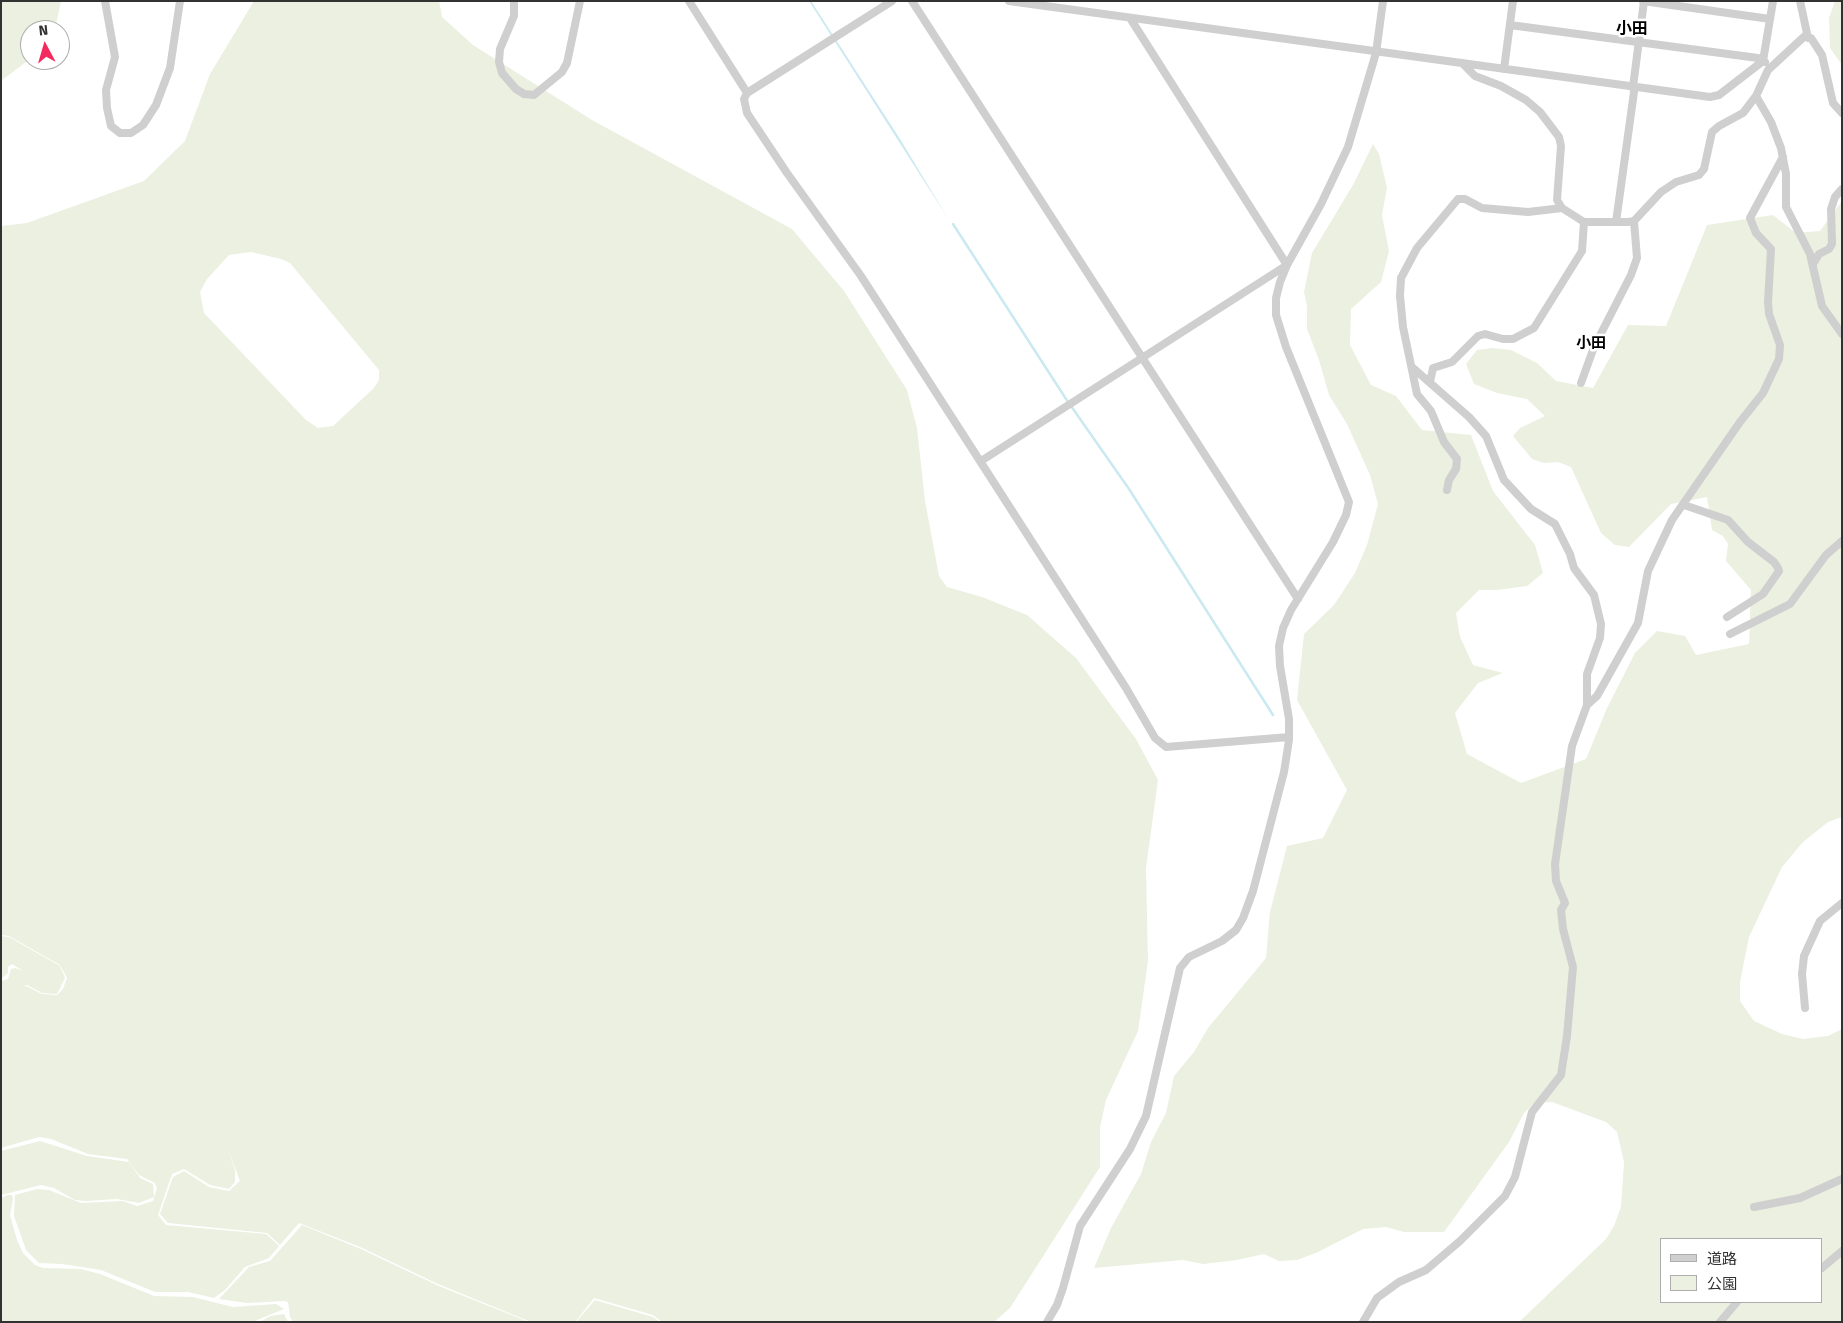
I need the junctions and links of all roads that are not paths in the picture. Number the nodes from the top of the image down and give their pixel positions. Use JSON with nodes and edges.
{"nodes":[{"id":1,"x":105,"y":1,"type":"edge"},
{"id":2,"x":180,"y":1,"type":"edge"},
{"id":3,"x":514,"y":1,"type":"edge"},
{"id":4,"x":580,"y":1,"type":"edge"},
{"id":5,"x":689,"y":1,"type":"edge"},
{"id":6,"x":892,"y":1,"type":"edge"},
{"id":7,"x":912,"y":1,"type":"edge"},
{"id":8,"x":1009,"y":1,"type":"edge"},
{"id":9,"x":1383,"y":1,"type":"edge"},
{"id":10,"x":1514,"y":1,"type":"edge"},
{"id":11,"x":1644,"y":1,"type":"edge"},
{"id":12,"x":1773,"y":1,"type":"edge"},
{"id":13,"x":1800,"y":1,"type":"edge"},
{"id":14,"x":1061,"y":5,"type":"edge"},
{"id":15,"x":1130,"y":18,"type":"junction"},
{"id":16,"x":1770,"y":19,"type":"junction"},
{"id":17,"x":1510,"y":25,"type":"junction"},
{"id":18,"x":1807,"y":34,"type":"junction"},
{"id":19,"x":1638,"y":42,"type":"junction"},
{"id":20,"x":1376,"y":53,"type":"junction"},
{"id":21,"x":1763,"y":61,"type":"junction"},
{"id":22,"x":1462,"y":63,"type":"junction"},
{"id":23,"x":1771,"y":68,"type":"junction"},
{"id":24,"x":1504,"y":69,"type":"junction"},
{"id":25,"x":1632,"y":87,"type":"junction"},
{"id":26,"x":746,"y":93,"type":"junction"},
{"id":27,"x":1756,"y":96,"type":"junction"},
{"id":28,"x":1842,"y":112,"type":"edge"},
{"id":29,"x":1783,"y":157,"type":"junction"},
{"id":30,"x":1842,"y":189,"type":"edge"},
{"id":31,"x":1562,"y":208,"type":"junction"},
{"id":32,"x":1634,"y":221,"type":"junction"},
{"id":33,"x":1584,"y":222,"type":"junction"},
{"id":34,"x":1616,"y":222,"type":"junction"},
{"id":35,"x":1813,"y":264,"type":"junction"},
{"id":36,"x":1287,"y":265,"type":"junction"},
{"id":37,"x":1842,"y":334,"type":"edge"},
{"id":38,"x":1143,"y":356,"type":"junction"},
{"id":39,"x":1413,"y":368,"type":"junction"},
{"id":40,"x":1430,"y":382,"type":"junction"},
{"id":41,"x":1581,"y":383,"type":"dead end"},
{"id":42,"x":981,"y":461,"type":"junction"},
{"id":43,"x":1447,"y":490,"type":"dead end"},
{"id":44,"x":1684,"y":504,"type":"junction"},
{"id":45,"x":1842,"y":541,"type":"edge"},
{"id":46,"x":1298,"y":599,"type":"junction"},
{"id":47,"x":1727,"y":617,"type":"dead end"},
{"id":48,"x":1730,"y":634,"type":"dead end"},
{"id":49,"x":1587,"y":705,"type":"junction"},
{"id":50,"x":1289,"y":737,"type":"junction"},
{"id":51,"x":1842,"y":903,"type":"edge"},
{"id":52,"x":1805,"y":1008,"type":"dead end"},
{"id":53,"x":1842,"y":1179,"type":"edge"},
{"id":54,"x":1754,"y":1207,"type":"dead end"},
{"id":55,"x":1842,"y":1251,"type":"edge"},
{"id":56,"x":1823,"y":1267,"type":"edge"},
{"id":57,"x":1735,"y":1303,"type":"edge"},
{"id":58,"x":1047,"y":1322,"type":"edge"},
{"id":59,"x":1363,"y":1322,"type":"edge"},
{"id":60,"x":1720,"y":1322,"type":"edge"}],
"edges":[{"from":1,"to":2,"type":"street"},
{"from":3,"to":4,"type":"street"},
{"from":5,"to":26,"type":"street"},
{"from":6,"to":26,"type":"street"},
{"from":7,"to":38,"type":"street"},
{"from":8,"to":14,"type":"street"},
{"from":9,"to":20,"type":"street"},
{"from":10,"to":17,"type":"street"},
{"from":11,"to":16,"type":"street"},
{"from":11,"to":19,"type":"street"},
{"from":12,"to":16,"type":"street"},
{"from":13,"to":18,"type":"street"},
{"from":14,"to":15,"type":"street"},
{"from":15,"to":20,"type":"street"},
{"from":15,"to":36,"type":"street"},
{"from":16,"to":21,"type":"street"},
{"from":17,"to":19,"type":"street"},
{"from":17,"to":24,"type":"street"},
{"from":18,"to":23,"type":"street"},
{"from":18,"to":28,"type":"street"},
{"from":19,"to":21,"type":"street"},
{"from":19,"to":25,"type":"street"},
{"from":20,"to":22,"type":"street"},
{"from":20,"to":36,"type":"street"},
{"from":21,"to":23,"type":"street"},
{"from":21,"to":25,"type":"street"},
{"from":22,"to":24,"type":"street"},
{"from":22,"to":31,"type":"street"},
{"from":23,"to":27,"type":"street"},
{"from":24,"to":25,"type":"street"},
{"from":25,"to":34,"type":"street"},
{"from":26,"to":42,"type":"street"},
{"from":27,"to":29,"type":"street"},
{"from":27,"to":32,"type":"street"},
{"from":29,"to":35,"type":"street"},
{"from":29,"to":44,"type":"street"},
{"from":30,"to":35,"type":"street"},
{"from":31,"to":33,"type":"street"},
{"from":31,"to":39,"type":"street"},
{"from":32,"to":34,"type":"street"},
{"from":32,"to":41,"type":"street"},
{"from":33,"to":34,"type":"street"},
{"from":33,"to":40,"type":"street"},
{"from":35,"to":37,"type":"street"},
{"from":36,"to":38,"type":"street"},
{"from":36,"to":46,"type":"street"},
{"from":38,"to":42,"type":"street"},
{"from":38,"to":46,"type":"street"},
{"from":39,"to":40,"type":"street"},
{"from":39,"to":43,"type":"street"},
{"from":40,"to":49,"type":"street"},
{"from":42,"to":50,"type":"street"},
{"from":44,"to":47,"type":"street"},
{"from":44,"to":49,"type":"street"},
{"from":45,"to":48,"type":"street"},
{"from":46,"to":50,"type":"street"},
{"from":49,"to":59,"type":"street"},
{"from":50,"to":58,"type":"street"},
{"from":51,"to":52,"type":"street"},
{"from":53,"to":54,"type":"street"},
{"from":55,"to":56,"type":"street"},
{"from":57,"to":60,"type":"street"}]}
